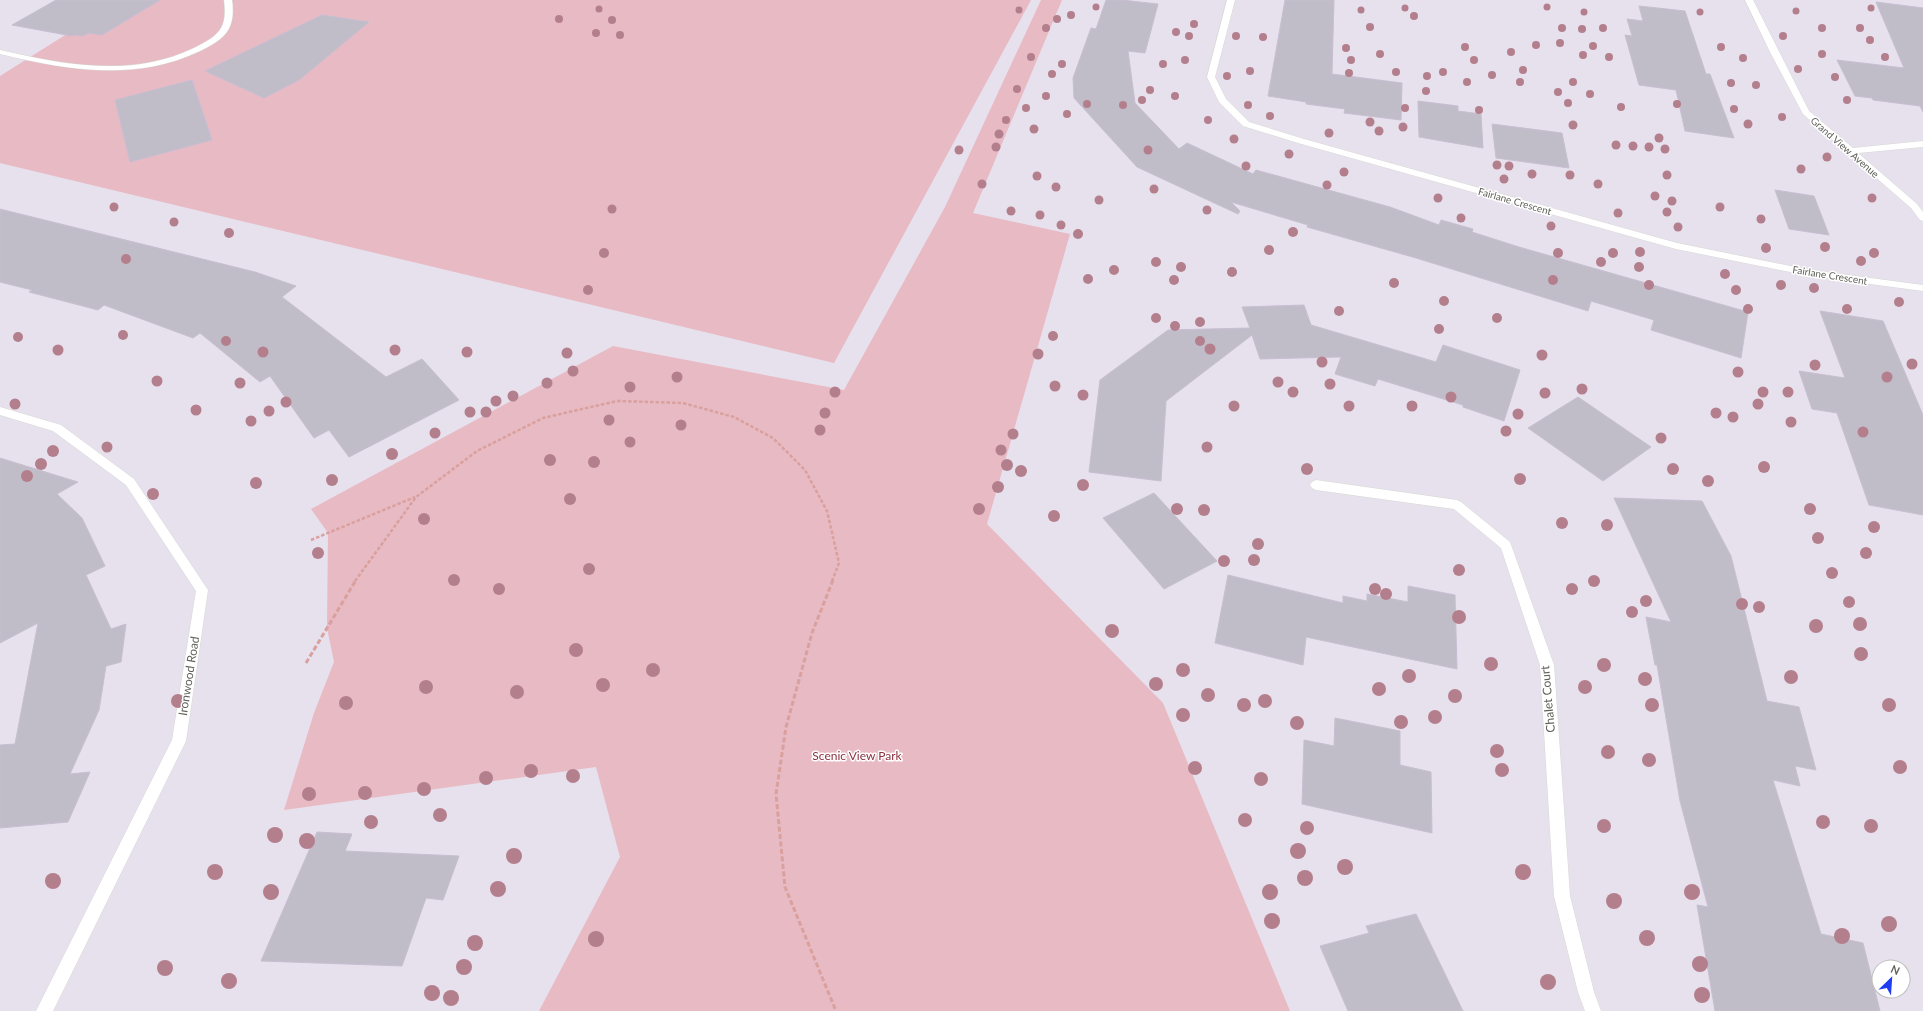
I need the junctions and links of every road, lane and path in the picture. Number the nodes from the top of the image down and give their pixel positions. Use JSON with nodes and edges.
{"nodes":[{"id":1,"x":228,"y":0,"type":"edge"},
{"id":2,"x":1231,"y":0,"type":"edge"},
{"id":3,"x":1749,"y":0,"type":"edge"},
{"id":4,"x":0,"y":52,"type":"edge"},
{"id":5,"x":1923,"y":144,"type":"edge"},
{"id":6,"x":1851,"y":151,"type":"junction"},
{"id":7,"x":1923,"y":218,"type":"edge"},
{"id":8,"x":1923,"y":288,"type":"edge"},
{"id":9,"x":0,"y":411,"type":"edge"},
{"id":10,"x":1316,"y":485,"type":"dead end"},
{"id":11,"x":416,"y":497,"type":"junction"},
{"id":12,"x":311,"y":540,"type":"dead end"},
{"id":13,"x":306,"y":663,"type":"dead end"},
{"id":14,"x":44,"y":1011,"type":"edge"},
{"id":15,"x":836,"y":1011,"type":"edge"},
{"id":16,"x":1593,"y":1011,"type":"edge"}],
"edges":[{"from":1,"to":4,"type":"street"},
{"from":2,"to":8,"type":"street","name":"Fairlane Crescent"},
{"from":3,"to":6,"type":"street","name":"Grand View Avenue"},
{"from":5,"to":6,"type":"street"},
{"from":6,"to":7,"type":"street","name":"Grand View Avenue"},
{"from":9,"to":14,"type":"street","name":"Ironwood Road"},
{"from":10,"to":16,"type":"street","name":"Chalet Court"},
{"from":11,"to":12,"type":"path"},
{"from":11,"to":13,"type":"path"},
{"from":11,"to":15,"type":"path"}]}
